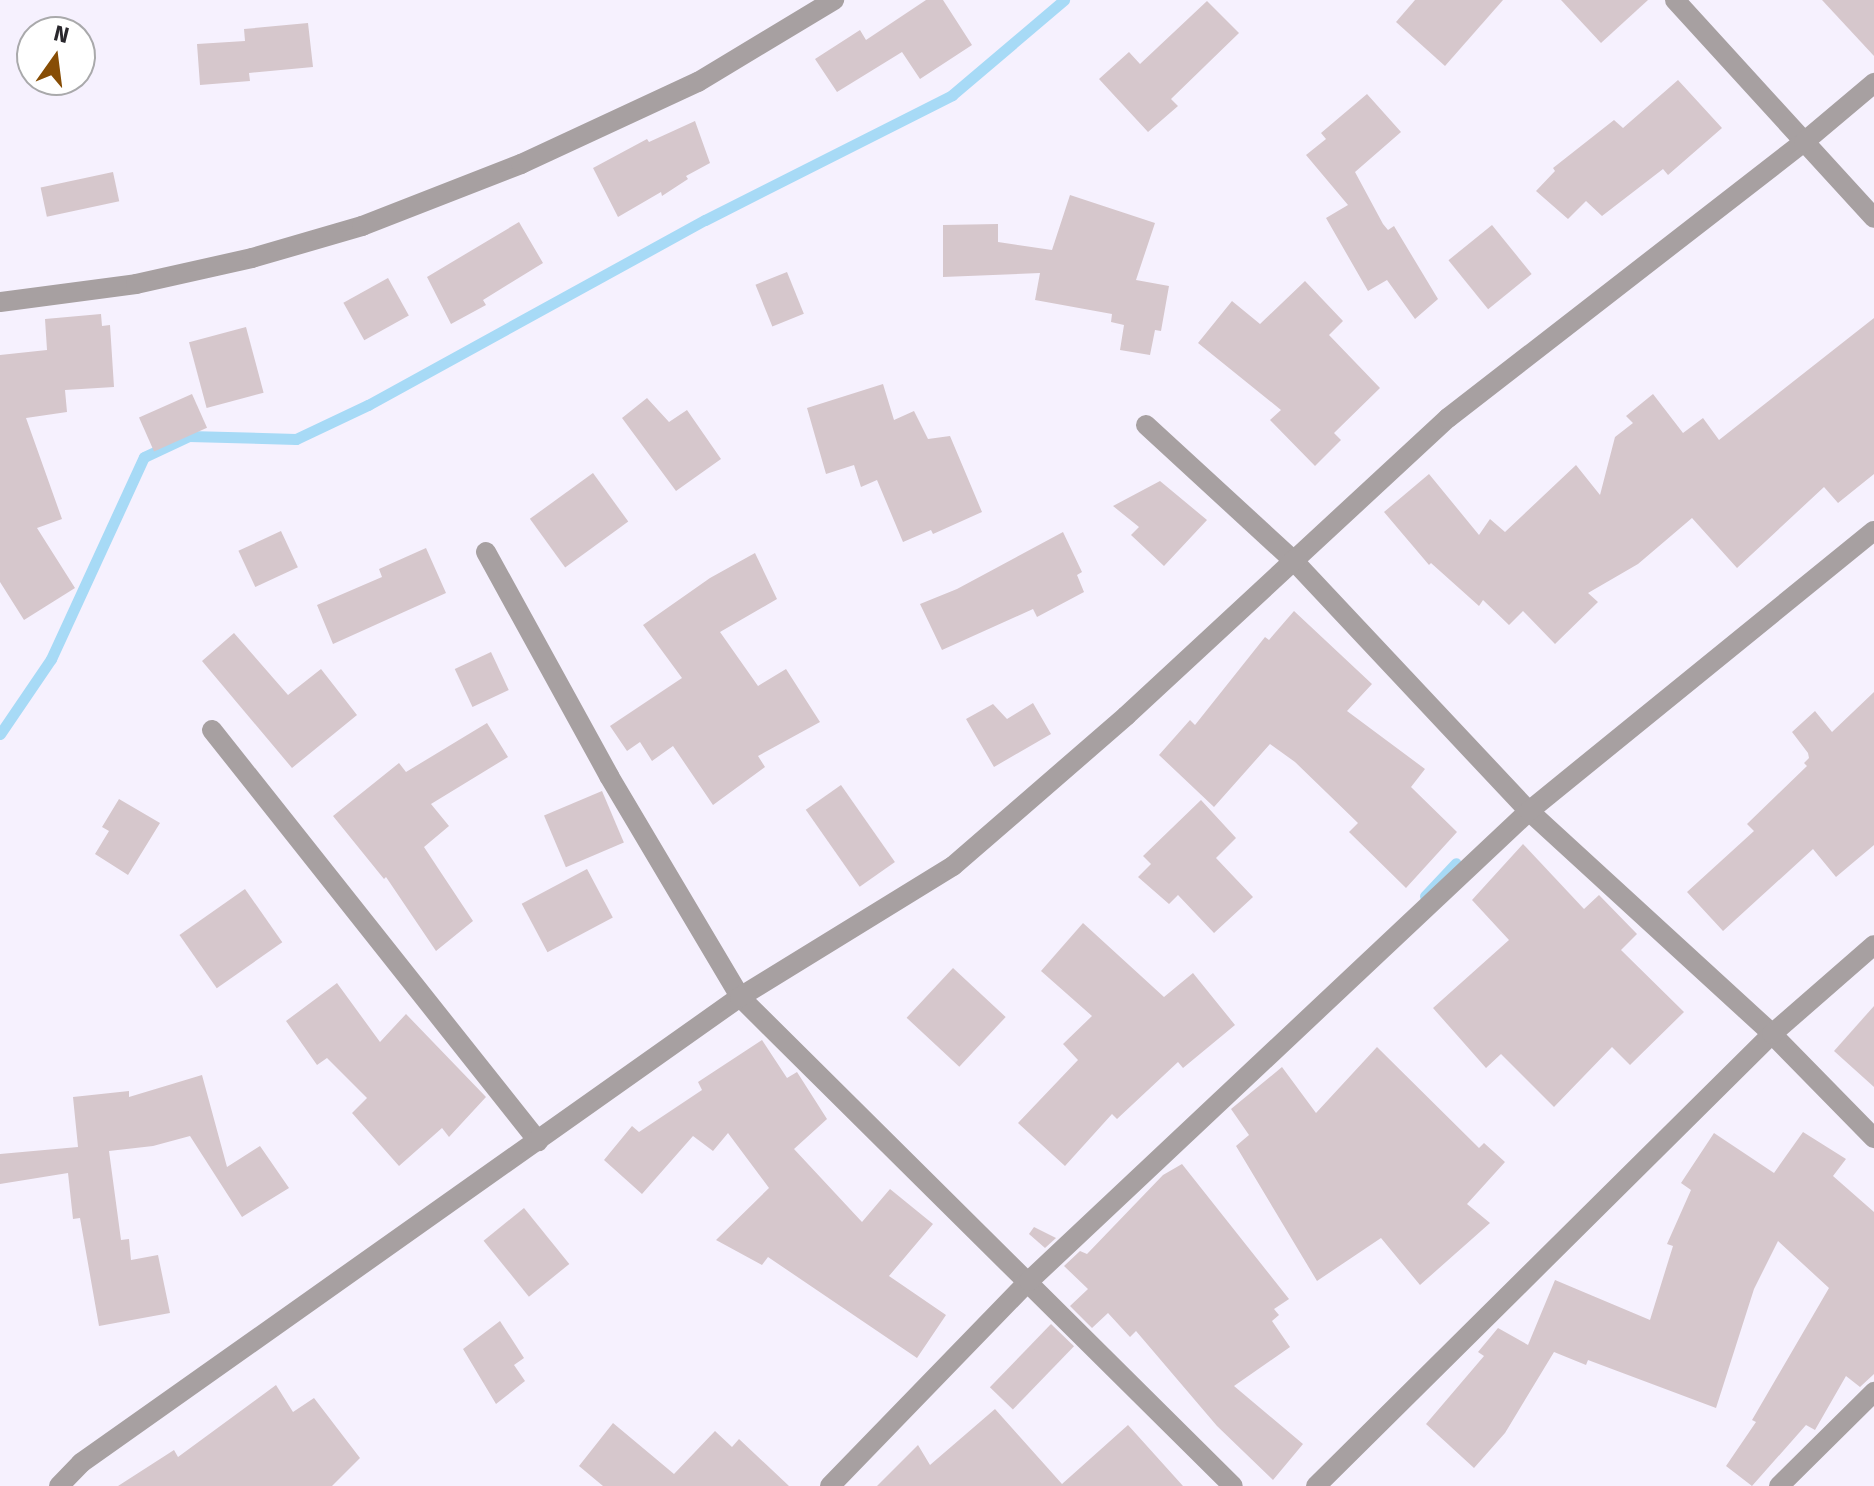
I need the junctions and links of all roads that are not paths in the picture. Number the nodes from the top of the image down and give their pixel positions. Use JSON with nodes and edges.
{"nodes":[{"id":1,"x":834,"y":0,"type":"edge"},
{"id":2,"x":1675,"y":0,"type":"edge"},
{"id":3,"x":1874,"y":83,"type":"edge"},
{"id":4,"x":1804,"y":142,"type":"junction"},
{"id":5,"x":1874,"y":218,"type":"edge"},
{"id":6,"x":0,"y":302,"type":"edge"},
{"id":7,"x":1146,"y":425,"type":"dead end"},
{"id":8,"x":1874,"y":531,"type":"edge"},
{"id":9,"x":486,"y":552,"type":"dead end"},
{"id":10,"x":1293,"y":560,"type":"junction"},
{"id":11,"x":212,"y":730,"type":"dead end"},
{"id":12,"x":1529,"y":811,"type":"junction"},
{"id":13,"x":1874,"y":945,"type":"edge"},
{"id":14,"x":740,"y":997,"type":"junction"},
{"id":15,"x":1772,"y":1034,"type":"junction"},
{"id":16,"x":1874,"y":1138,"type":"edge"},
{"id":17,"x":538,"y":1141,"type":"junction"},
{"id":18,"x":1029,"y":1281,"type":"junction"},
{"id":19,"x":1874,"y":1392,"type":"edge"},
{"id":20,"x":59,"y":1486,"type":"edge"},
{"id":21,"x":830,"y":1486,"type":"edge"},
{"id":22,"x":1233,"y":1486,"type":"edge"},
{"id":23,"x":1316,"y":1486,"type":"edge"},
{"id":24,"x":1779,"y":1486,"type":"edge"}],
"edges":[{"from":1,"to":6,"type":"street"},
{"from":2,"to":4,"type":"street"},
{"from":3,"to":4,"type":"street"},
{"from":4,"to":5,"type":"street"},
{"from":4,"to":10,"type":"street"},
{"from":7,"to":10,"type":"street"},
{"from":8,"to":12,"type":"street"},
{"from":9,"to":14,"type":"street"},
{"from":10,"to":12,"type":"street"},
{"from":10,"to":14,"type":"street"},
{"from":11,"to":17,"type":"street"},
{"from":12,"to":15,"type":"street"},
{"from":12,"to":18,"type":"street"},
{"from":13,"to":15,"type":"street"},
{"from":14,"to":17,"type":"street"},
{"from":14,"to":18,"type":"street"},
{"from":15,"to":16,"type":"street"},
{"from":15,"to":23,"type":"street"},
{"from":17,"to":20,"type":"street"},
{"from":18,"to":21,"type":"street"},
{"from":18,"to":22,"type":"street"},
{"from":19,"to":24,"type":"street"}]}
